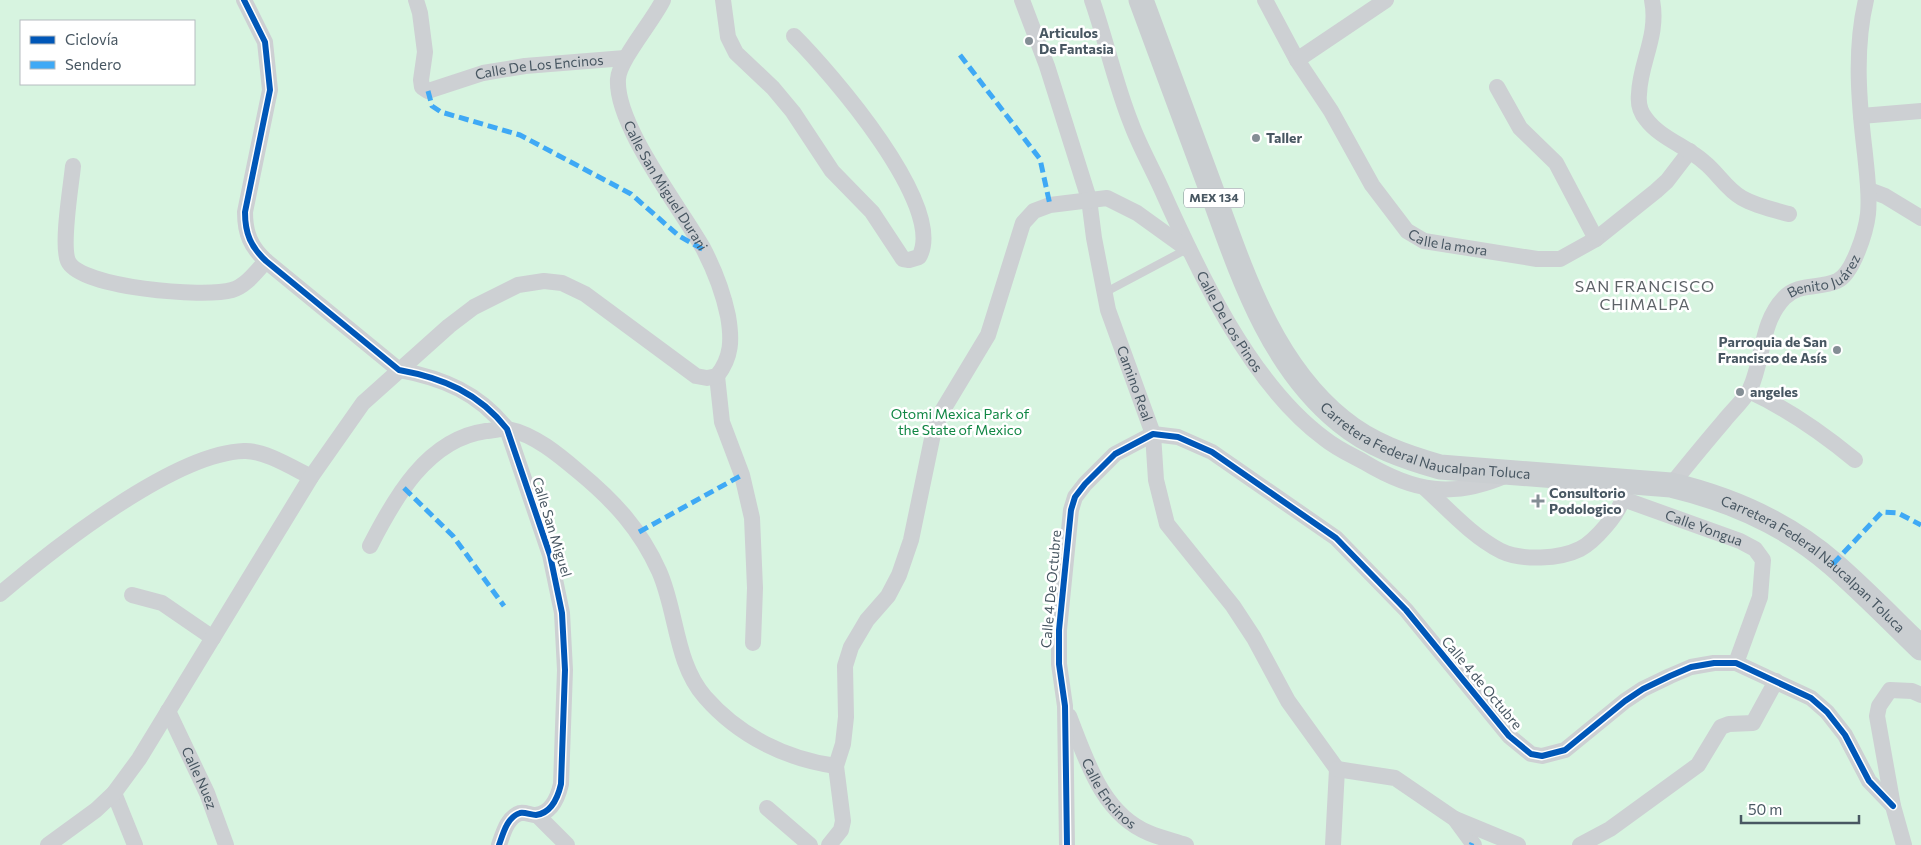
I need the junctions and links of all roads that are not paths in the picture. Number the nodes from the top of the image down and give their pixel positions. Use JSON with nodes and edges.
{"nodes":[{"id":1,"x":244,"y":0,"type":"edge"},
{"id":2,"x":416,"y":0,"type":"edge"},
{"id":3,"x":662,"y":0,"type":"edge"},
{"id":4,"x":723,"y":0,"type":"edge"},
{"id":5,"x":1022,"y":0,"type":"edge"},
{"id":6,"x":1092,"y":0,"type":"edge"},
{"id":7,"x":1141,"y":0,"type":"edge"},
{"id":8,"x":1265,"y":0,"type":"edge"},
{"id":9,"x":1386,"y":0,"type":"edge"},
{"id":10,"x":1652,"y":0,"type":"edge"},
{"id":11,"x":1866,"y":0,"type":"edge"},
{"id":12,"x":794,"y":36,"type":"dead end"},
{"id":13,"x":625,"y":58,"type":"junction"},
{"id":14,"x":1297,"y":60,"type":"junction"},
{"id":15,"x":1497,"y":88,"type":"dead end"},
{"id":16,"x":1921,"y":111,"type":"edge"},
{"id":17,"x":1861,"y":116,"type":"junction"},
{"id":18,"x":1690,"y":151,"type":"junction"},
{"id":19,"x":73,"y":166,"type":"dead end"},
{"id":20,"x":1869,"y":190,"type":"junction"},
{"id":21,"x":1090,"y":198,"type":"junction"},
{"id":22,"x":1789,"y":214,"type":"dead end"},
{"id":23,"x":1921,"y":218,"type":"edge"},
{"id":24,"x":1596,"y":239,"type":"junction"},
{"id":25,"x":1187,"y":249,"type":"junction"},
{"id":26,"x":266,"y":261,"type":"junction"},
{"id":27,"x":1104,"y":293,"type":"junction"},
{"id":28,"x":399,"y":370,"type":"junction"},
{"id":29,"x":717,"y":376,"type":"junction"},
{"id":30,"x":1749,"y":391,"type":"junction"},
{"id":31,"x":507,"y":429,"type":"junction"},
{"id":32,"x":1153,"y":434,"type":"junction"},
{"id":33,"x":1854,"y":460,"type":"dead end"},
{"id":34,"x":1509,"y":474,"type":"junction"},
{"id":35,"x":311,"y":477,"type":"junction"},
{"id":36,"x":1671,"y":485,"type":"junction"},
{"id":37,"x":1425,"y":488,"type":"junction"},
{"id":38,"x":1623,"y":490,"type":"junction"},
{"id":39,"x":370,"y":546,"type":"dead end"},
{"id":40,"x":0,"y":594,"type":"edge"},
{"id":41,"x":132,"y":595,"type":"dead end"},
{"id":42,"x":213,"y":638,"type":"junction"},
{"id":43,"x":753,"y":643,"type":"dead end"},
{"id":44,"x":1921,"y":648,"type":"edge"},
{"id":45,"x":1736,"y":663,"type":"junction"},
{"id":46,"x":1776,"y":681,"type":"junction"},
{"id":47,"x":1921,"y":695,"type":"edge"},
{"id":48,"x":1065,"y":706,"type":"junction"},
{"id":49,"x":168,"y":711,"type":"junction"},
{"id":50,"x":836,"y":766,"type":"junction"},
{"id":51,"x":1337,"y":770,"type":"junction"},
{"id":52,"x":114,"y":793,"type":"junction"},
{"id":53,"x":1892,"y":806,"type":"junction"},
{"id":54,"x":767,"y":808,"type":"dead end"},
{"id":55,"x":537,"y":815,"type":"junction"},
{"id":56,"x":1455,"y":819,"type":"junction"},
{"id":57,"x":48,"y":845,"type":"edge"},
{"id":58,"x":135,"y":845,"type":"edge"},
{"id":59,"x":226,"y":845,"type":"edge"},
{"id":60,"x":499,"y":845,"type":"edge"},
{"id":61,"x":567,"y":845,"type":"edge"},
{"id":62,"x":810,"y":845,"type":"edge"},
{"id":63,"x":829,"y":845,"type":"edge"},
{"id":64,"x":1067,"y":845,"type":"edge"},
{"id":65,"x":1186,"y":845,"type":"edge"},
{"id":66,"x":1333,"y":845,"type":"edge"},
{"id":67,"x":1474,"y":845,"type":"edge"},
{"id":68,"x":1518,"y":845,"type":"edge"},
{"id":69,"x":1580,"y":845,"type":"edge"},
{"id":70,"x":1904,"y":845,"type":"edge"}],
"edges":[{"from":1,"to":26,"type":"street"},
{"from":2,"to":13,"type":"street","name":"Calle De Los Encinos"},
{"from":3,"to":13,"type":"street","name":"Calle San Miguel Durani"},
{"from":4,"to":12,"type":"street"},
{"from":5,"to":21,"type":"street","name":"Camino Real"},
{"from":6,"to":25,"type":"street","name":"Calle De Los Pinos"},
{"from":7,"to":34,"type":"main road","name":"Carretera Federal Naucalpan Toluca","number":"MEX 134"},
{"from":8,"to":14,"type":"street","name":"Calle la mora"},
{"from":9,"to":14,"type":"street"},
{"from":10,"to":18,"type":"street"},
{"from":11,"to":17,"type":"street","name":"Benito Juárez"},
{"from":13,"to":29,"type":"street","name":"Calle San Miguel Durani"},
{"from":14,"to":24,"type":"street","name":"Calle la mora"},
{"from":15,"to":24,"type":"street"},
{"from":16,"to":17,"type":"street"},
{"from":17,"to":20,"type":"street","name":"Benito Juárez"},
{"from":18,"to":22,"type":"street"},
{"from":18,"to":24,"type":"street","name":"Calle la mora"},
{"from":19,"to":26,"type":"street"},
{"from":20,"to":23,"type":"street"},
{"from":20,"to":30,"type":"street","name":"Benito Juárez"},
{"from":21,"to":25,"type":"street"},
{"from":21,"to":27,"type":"street","name":"Camino Real"},
{"from":21,"to":50,"type":"street"},
{"from":25,"to":27,"type":"lane"},
{"from":25,"to":37,"type":"street","name":"Calle De Los Pinos"},
{"from":26,"to":28,"type":"street"},
{"from":27,"to":32,"type":"street","name":"Camino Real"},
{"from":28,"to":29,"type":"street"},
{"from":28,"to":31,"type":"street","name":"Calle San Miguel"},
{"from":28,"to":35,"type":"street"},
{"from":29,"to":43,"type":"street"},
{"from":30,"to":33,"type":"street"},
{"from":30,"to":36,"type":"street","name":"Benito Juárez"},
{"from":31,"to":39,"type":"street"},
{"from":31,"to":50,"type":"street"},
{"from":31,"to":55,"type":"street","name":"Calle San Miguel"},
{"from":32,"to":45,"type":"street","name":"Calle 4 de Octubre"},
{"from":32,"to":48,"type":"street","name":"Calle 4 De Octubre"},
{"from":32,"to":51,"type":"street","name":"Camino Real"},
{"from":34,"to":37,"type":"street","name":"Calle De Los Pinos"},
{"from":34,"to":38,"type":"main road","name":"Carretera Federal Naucalpan Toluca","number":"MEX 134"},
{"from":35,"to":40,"type":"street"},
{"from":35,"to":42,"type":"street"},
{"from":36,"to":38,"type":"main road","name":"Carretera Federal Naucalpan Toluca","number":"MEX 134"},
{"from":36,"to":44,"type":"main road","name":"Carretera Federal Naucalpan Toluca","number":"MEX 134"},
{"from":37,"to":38,"type":"street"},
{"from":38,"to":45,"type":"street","name":"Calle Yongua"},
{"from":41,"to":42,"type":"street"},
{"from":42,"to":49,"type":"street"},
{"from":45,"to":46,"type":"street","name":"Calle 4 de Octubre"},
{"from":46,"to":53,"type":"street","name":"Calle 4 de Octubre"},
{"from":46,"to":69,"type":"street"},
{"from":47,"to":53,"type":"street"},
{"from":48,"to":64,"type":"street","name":"Calle 4 De Octubre"},
{"from":48,"to":65,"type":"street","name":"Calle Encinos"},
{"from":49,"to":52,"type":"street"},
{"from":49,"to":59,"type":"street","name":"Calle Nuez"},
{"from":50,"to":63,"type":"street"},
{"from":51,"to":56,"type":"street"},
{"from":51,"to":66,"type":"street"},
{"from":52,"to":57,"type":"street"},
{"from":52,"to":58,"type":"street"},
{"from":53,"to":70,"type":"street"},
{"from":54,"to":62,"type":"street"},
{"from":55,"to":60,"type":"street"},
{"from":55,"to":61,"type":"street"},
{"from":56,"to":67,"type":"street"},
{"from":56,"to":68,"type":"street"}]}
